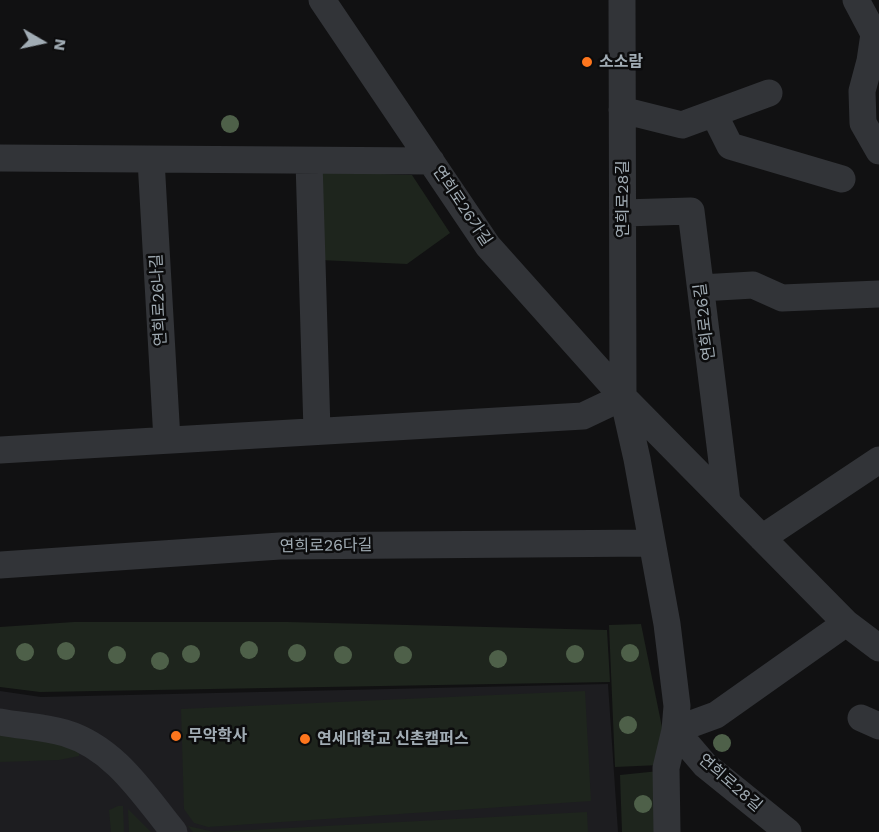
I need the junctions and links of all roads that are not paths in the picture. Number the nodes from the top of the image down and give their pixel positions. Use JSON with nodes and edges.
{"nodes":[{"id":1,"x":322,"y":0,"type":"edge"},
{"id":2,"x":622,"y":0,"type":"edge"},
{"id":3,"x":856,"y":0,"type":"edge"},
{"id":4,"x":876,"y":35,"type":"edge"},
{"id":5,"x":769,"y":93,"type":"dead end"},
{"id":6,"x":622,"y":110,"type":"junction"},
{"id":7,"x":714,"y":114,"type":"junction"},
{"id":8,"x":879,"y":151,"type":"edge"},
{"id":9,"x":0,"y":158,"type":"edge"},
{"id":10,"x":151,"y":160,"type":"junction"},
{"id":11,"x":309,"y":161,"type":"junction"},
{"id":12,"x":431,"y":161,"type":"junction"},
{"id":13,"x":842,"y":179,"type":"dead end"},
{"id":14,"x":623,"y":213,"type":"junction"},
{"id":15,"x":701,"y":288,"type":"junction"},
{"id":16,"x":879,"y":294,"type":"edge"},
{"id":17,"x":623,"y":397,"type":"junction"},
{"id":18,"x":317,"y":431,"type":"junction"},
{"id":19,"x":167,"y":440,"type":"junction"},
{"id":20,"x":0,"y":450,"type":"edge"},
{"id":21,"x":879,"y":460,"type":"edge"},
{"id":22,"x":727,"y":502,"type":"junction"},
{"id":23,"x":762,"y":538,"type":"junction"},
{"id":24,"x":652,"y":543,"type":"junction"},
{"id":25,"x":0,"y":565,"type":"edge"},
{"id":26,"x":846,"y":623,"type":"junction"},
{"id":27,"x":879,"y":648,"type":"edge"},
{"id":28,"x":0,"y":722,"type":"edge"},
{"id":29,"x":675,"y":730,"type":"junction"},
{"id":30,"x":174,"y":832,"type":"edge"},
{"id":31,"x":667,"y":832,"type":"edge"},
{"id":32,"x":788,"y":832,"type":"edge"}],
"edges":[{"from":1,"to":12,"type":"street","name":"연희로26가길"},
{"from":2,"to":6,"type":"street","name":"연희로28길"},
{"from":3,"to":4,"type":"street"},
{"from":4,"to":8,"type":"street"},
{"from":5,"to":7,"type":"street"},
{"from":6,"to":7,"type":"street"},
{"from":6,"to":14,"type":"street","name":"연희로28길"},
{"from":7,"to":13,"type":"street"},
{"from":9,"to":10,"type":"street"},
{"from":10,"to":11,"type":"street"},
{"from":10,"to":19,"type":"street","name":"연희로26나길"},
{"from":11,"to":12,"type":"street"},
{"from":11,"to":18,"type":"street"},
{"from":12,"to":17,"type":"street","name":"연희로26가길"},
{"from":14,"to":15,"type":"street","name":"연희로26길"},
{"from":14,"to":17,"type":"street","name":"연희로28길"},
{"from":15,"to":16,"type":"street"},
{"from":15,"to":22,"type":"street","name":"연희로26길"},
{"from":17,"to":18,"type":"street"},
{"from":17,"to":22,"type":"street"},
{"from":17,"to":24,"type":"street","name":"연희로28길"},
{"from":18,"to":19,"type":"street"},
{"from":19,"to":20,"type":"street"},
{"from":21,"to":23,"type":"street"},
{"from":22,"to":23,"type":"street"},
{"from":23,"to":26,"type":"street"},
{"from":24,"to":25,"type":"street","name":"연희로26다길"},
{"from":24,"to":29,"type":"street","name":"연희로28길"},
{"from":26,"to":27,"type":"street"},
{"from":26,"to":29,"type":"street"},
{"from":28,"to":30,"type":"street"},
{"from":29,"to":31,"type":"street","name":"연희로28길"},
{"from":29,"to":32,"type":"street","name":"연희로28길"}]}
